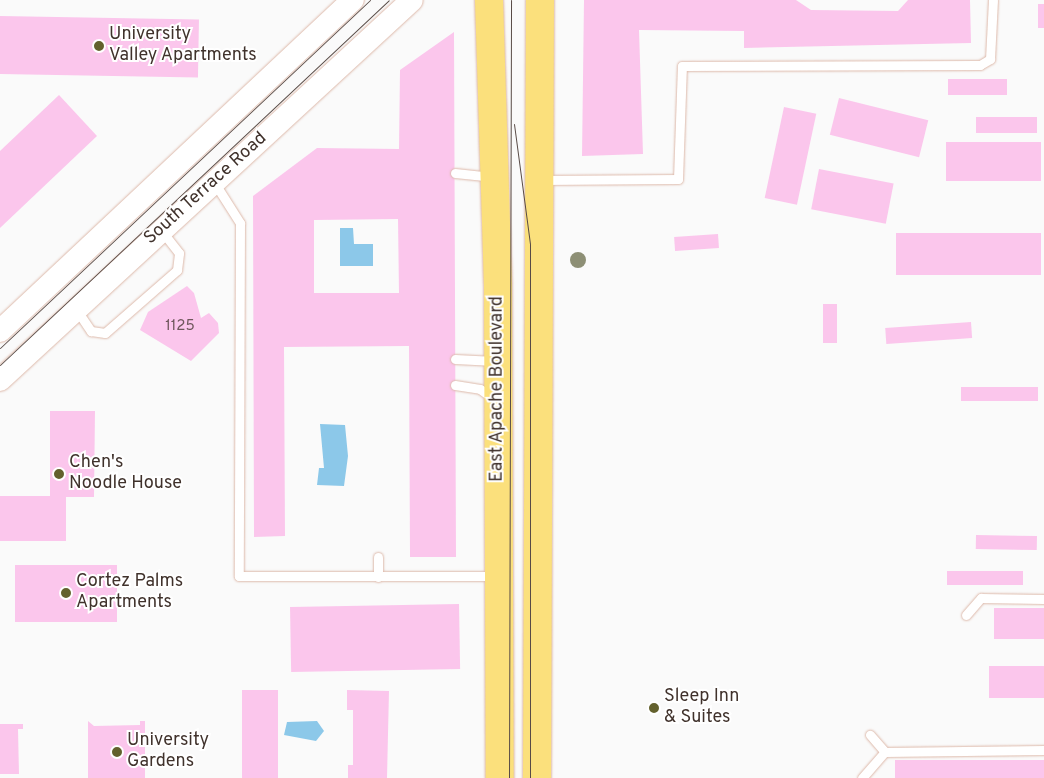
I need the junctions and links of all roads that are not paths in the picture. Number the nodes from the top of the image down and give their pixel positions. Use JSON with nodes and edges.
{"nodes":[{"id":1,"x":353,"y":0,"type":"edge"},
{"id":2,"x":412,"y":0,"type":"edge"},
{"id":3,"x":489,"y":0,"type":"edge"},
{"id":4,"x":540,"y":0,"type":"edge"},
{"id":5,"x":993,"y":0,"type":"edge"},
{"id":6,"x":455,"y":173,"type":"dead end"},
{"id":7,"x":495,"y":177,"type":"junction"},
{"id":8,"x":539,"y":180,"type":"junction"},
{"id":9,"x":214,"y":182,"type":"junction"},
{"id":10,"x":161,"y":230,"type":"junction"},
{"id":11,"x":75,"y":309,"type":"junction"},
{"id":12,"x":0,"y":331,"type":"edge"},
{"id":13,"x":456,"y":359,"type":"dead end"},
{"id":14,"x":498,"y":361,"type":"junction"},
{"id":15,"x":539,"y":376,"type":"junction"},
{"id":16,"x":0,"y":380,"type":"edge"},
{"id":17,"x":456,"y":385,"type":"dead end"},
{"id":18,"x":498,"y":403,"type":"junction"},
{"id":19,"x":378,"y":557,"type":"dead end"},
{"id":20,"x":499,"y":576,"type":"junction"},
{"id":21,"x":378,"y":577,"type":"junction"},
{"id":22,"x":1044,"y":599,"type":"edge"},
{"id":23,"x":966,"y":615,"type":"dead end"},
{"id":24,"x":870,"y":734,"type":"dead end"},
{"id":25,"x":1044,"y":750,"type":"edge"},
{"id":26,"x":885,"y":752,"type":"junction"},
{"id":27,"x":500,"y":778,"type":"edge"},
{"id":28,"x":537,"y":778,"type":"edge"},
{"id":29,"x":862,"y":778,"type":"edge"}],
"edges":[{"from":1,"to":12,"type":"street","name":"South Terrace Road"},
{"from":2,"to":9,"type":"street","name":"South Terrace Road"},
{"from":3,"to":7,"type":"main road","name":"East Apache Boulevard"},
{"from":4,"to":8,"type":"main road"},
{"from":5,"to":8,"type":"lane"},
{"from":6,"to":7,"type":"lane"},
{"from":7,"to":14,"type":"main road","name":"East Apache Boulevard"},
{"from":8,"to":15,"type":"main road"},
{"from":9,"to":10,"type":"street","name":"South Terrace Road"},
{"from":9,"to":21,"type":"lane"},
{"from":10,"to":11,"type":"street","name":"South Terrace Road"},
{"from":10,"to":11,"type":"lane"},
{"from":11,"to":16,"type":"street","name":"South Terrace Road"},
{"from":13,"to":14,"type":"lane"},
{"from":14,"to":15,"type":"main road"},
{"from":14,"to":18,"type":"main road","name":"East Apache Boulevard"},
{"from":15,"to":28,"type":"main road"},
{"from":17,"to":18,"type":"lane"},
{"from":18,"to":20,"type":"main road","name":"East Apache Boulevard"},
{"from":19,"to":21,"type":"lane"},
{"from":20,"to":21,"type":"lane"},
{"from":20,"to":27,"type":"main road","name":"East Apache Boulevard"},
{"from":22,"to":23,"type":"lane"},
{"from":24,"to":26,"type":"lane"},
{"from":25,"to":26,"type":"lane"},
{"from":26,"to":29,"type":"lane"}]}
